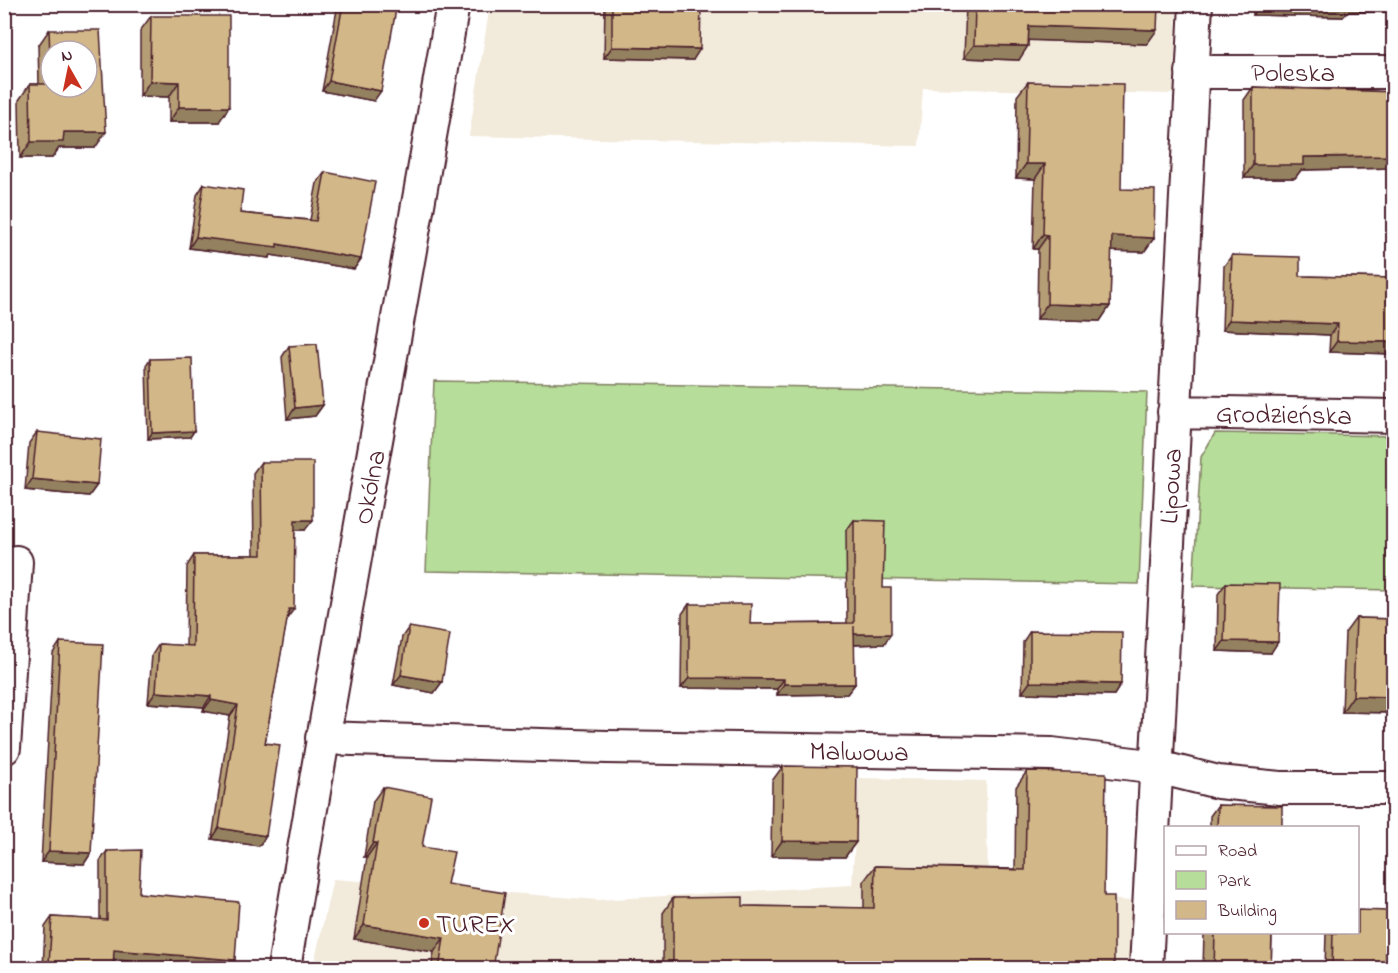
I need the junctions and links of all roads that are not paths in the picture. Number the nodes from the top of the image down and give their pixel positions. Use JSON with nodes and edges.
{"nodes":[{"id":1,"x":453,"y":4,"type":"edge"},
{"id":2,"x":1196,"y":4,"type":"edge"},
{"id":3,"x":1192,"y":72,"type":"junction"},
{"id":4,"x":1394,"y":72,"type":"edge"},
{"id":5,"x":1174,"y":412,"type":"junction"},
{"id":6,"x":1394,"y":416,"type":"edge"},
{"id":7,"x":16,"y":562,"type":"dead end"},
{"id":8,"x":322,"y":738,"type":"junction"},
{"id":9,"x":4,"y":748,"type":"edge"},
{"id":10,"x":1158,"y":767,"type":"junction"},
{"id":11,"x":1394,"y":789,"type":"edge"},
{"id":12,"x":284,"y":969,"type":"edge"},
{"id":13,"x":1146,"y":969,"type":"edge"}],
"edges":[{"from":1,"to":8,"type":"street","name":"Okólna"},
{"from":2,"to":3,"type":"street","name":"Lipowa"},
{"from":3,"to":4,"type":"street","name":"Poleska"},
{"from":3,"to":5,"type":"street","name":"Lipowa"},
{"from":5,"to":6,"type":"street","name":"Grodzieńska"},
{"from":5,"to":10,"type":"street","name":"Lipowa"},
{"from":7,"to":9,"type":"street"},
{"from":8,"to":10,"type":"street","name":"Malwowa"},
{"from":8,"to":12,"type":"street","name":"Okólna"},
{"from":10,"to":11,"type":"street","name":"Malwowa"},
{"from":10,"to":13,"type":"street","name":"Lipowa"}]}
